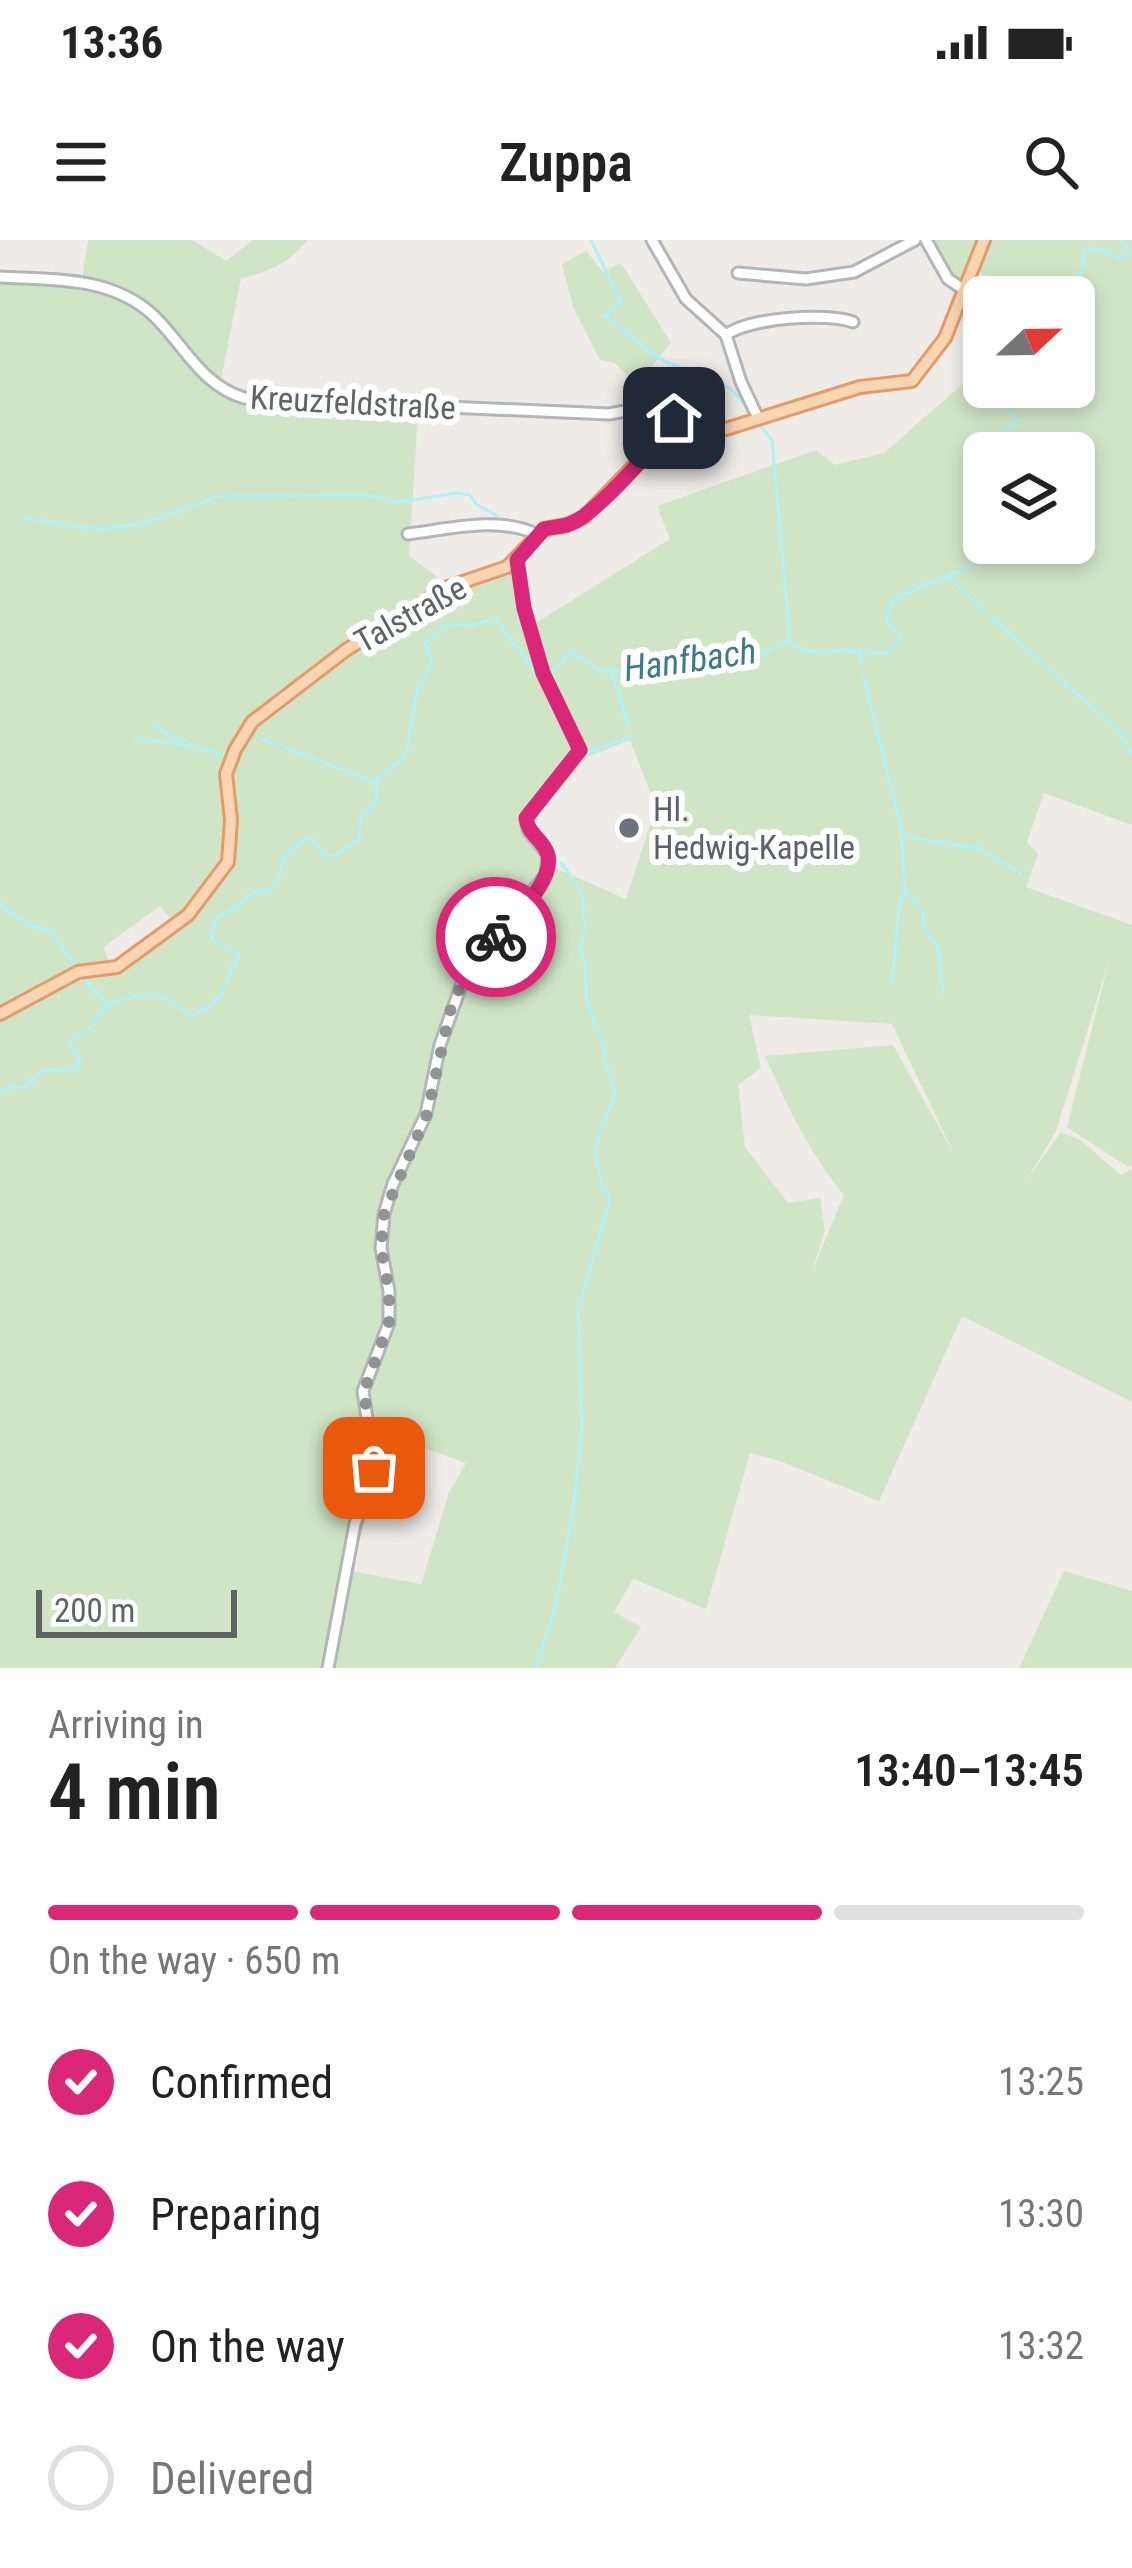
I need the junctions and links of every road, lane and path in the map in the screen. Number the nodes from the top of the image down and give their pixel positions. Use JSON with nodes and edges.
{"nodes":[{"id":1,"x":652,"y":240,"type":"edge"},
{"id":2,"x":915,"y":240,"type":"edge"},
{"id":3,"x":926,"y":240,"type":"edge"},
{"id":4,"x":984,"y":240,"type":"edge"},
{"id":5,"x":738,"y":273,"type":"dead end"},
{"id":6,"x":969,"y":276,"type":"edge"},
{"id":7,"x":0,"y":277,"type":"edge"},
{"id":8,"x":963,"y":289,"type":"joint"},
{"id":9,"x":853,"y":322,"type":"dead end"},
{"id":10,"x":726,"y":335,"type":"junction"},
{"id":11,"x":674,"y":418,"type":"junction"},
{"id":12,"x":758,"y":418,"type":"junction"},
{"id":13,"x":536,"y":534,"type":"junction"},
{"id":14,"x":409,"y":535,"type":"dead end"},
{"id":15,"x":517,"y":560,"type":"junction"},
{"id":16,"x":0,"y":1014,"type":"edge"},
{"id":17,"x":328,"y":1668,"type":"edge"}],
"edges":[{"from":1,"to":10,"type":"street"},
{"from":2,"to":5,"type":"street"},
{"from":3,"to":8,"type":"street"},
{"from":4,"to":6,"type":"main road"},
{"from":7,"to":11,"type":"street","name":"Kreuzfeldstraße"},
{"from":8,"to":12,"type":"main road"},
{"from":9,"to":10,"type":"street"},
{"from":10,"to":12,"type":"street"},
{"from":11,"to":12,"type":"main road"},
{"from":11,"to":13,"type":"main road"},
{"from":13,"to":14,"type":"street"},
{"from":13,"to":15,"type":"main road"},
{"from":15,"to":16,"type":"main road","name":"Talstraße"},
{"from":15,"to":17,"type":"street"}]}
